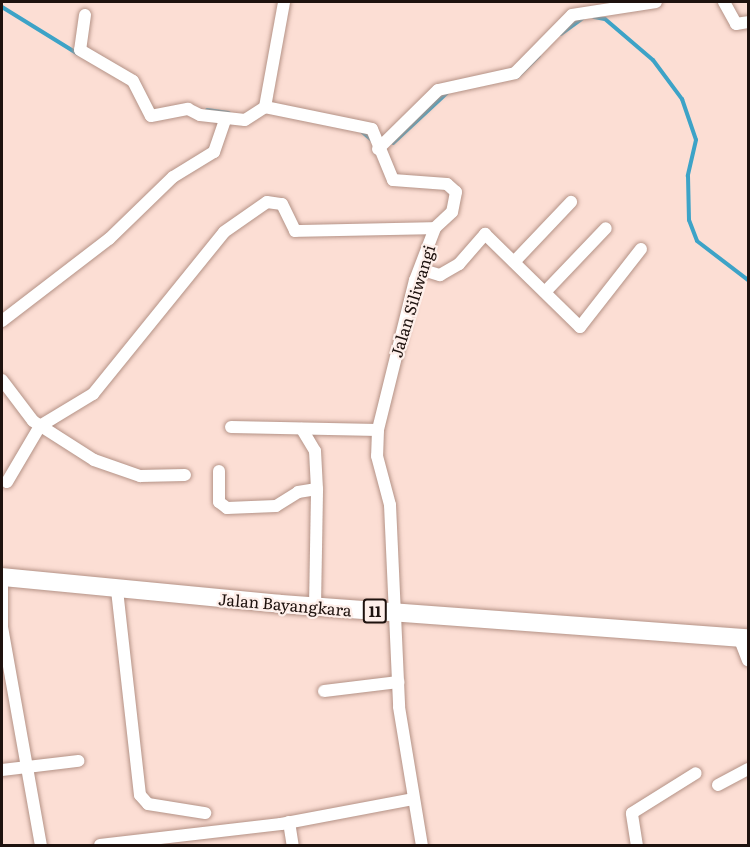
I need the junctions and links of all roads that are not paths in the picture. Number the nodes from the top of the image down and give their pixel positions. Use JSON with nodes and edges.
{"nodes":[{"id":1,"x":284,"y":2,"type":"edge"},
{"id":2,"x":656,"y":2,"type":"edge"},
{"id":3,"x":724,"y":2,"type":"edge"},
{"id":4,"x":85,"y":15,"type":"dead end"},
{"id":5,"x":748,"y":22,"type":"edge"},
{"id":6,"x":265,"y":105,"type":"junction"},
{"id":7,"x":226,"y":118,"type":"junction"},
{"id":8,"x":378,"y":149,"type":"junction"},
{"id":9,"x":571,"y":202,"type":"dead end"},
{"id":10,"x":435,"y":228,"type":"junction"},
{"id":11,"x":606,"y":228,"type":"dead end"},
{"id":12,"x":641,"y":249,"type":"dead end"},
{"id":13,"x":514,"y":261,"type":"junction"},
{"id":14,"x":420,"y":269,"type":"junction"},
{"id":15,"x":545,"y":292,"type":"junction"},
{"id":16,"x":2,"y":321,"type":"edge"},
{"id":17,"x":2,"y":380,"type":"edge"},
{"id":18,"x":40,"y":426,"type":"junction"},
{"id":19,"x":231,"y":427,"type":"dead end"},
{"id":20,"x":303,"y":429,"type":"junction"},
{"id":21,"x":378,"y":430,"type":"junction"},
{"id":22,"x":219,"y":471,"type":"dead end"},
{"id":23,"x":185,"y":475,"type":"dead end"},
{"id":24,"x":7,"y":482,"type":"dead end"},
{"id":25,"x":317,"y":489,"type":"junction"},
{"id":26,"x":2,"y":577,"type":"edge"},
{"id":27,"x":117,"y":590,"type":"junction"},
{"id":28,"x":315,"y":607,"type":"junction"},
{"id":29,"x":396,"y":612,"type":"junction"},
{"id":30,"x":744,"y":637,"type":"edge"},
{"id":31,"x":748,"y":660,"type":"edge"},
{"id":32,"x":398,"y":682,"type":"junction"},
{"id":33,"x":324,"y":691,"type":"dead end"},
{"id":34,"x":78,"y":761,"type":"dead end"},
{"id":35,"x":26,"y":767,"type":"junction"},
{"id":36,"x":748,"y":769,"type":"edge"},
{"id":37,"x":2,"y":771,"type":"edge"},
{"id":38,"x":696,"y":773,"type":"dead end"},
{"id":39,"x":718,"y":785,"type":"dead end"},
{"id":40,"x":413,"y":799,"type":"junction"},
{"id":41,"x":205,"y":813,"type":"dead end"},
{"id":42,"x":289,"y":822,"type":"junction"},
{"id":43,"x":189,"y":840,"type":"edge"},
{"id":44,"x":100,"y":845,"type":"edge"},
{"id":45,"x":41,"y":846,"type":"edge"},
{"id":46,"x":293,"y":846,"type":"edge"},
{"id":47,"x":422,"y":846,"type":"edge"},
{"id":48,"x":637,"y":846,"type":"edge"}],
"edges":[{"from":1,"to":6,"type":"street"},
{"from":2,"to":8,"type":"street"},
{"from":3,"to":5,"type":"street"},
{"from":4,"to":7,"type":"street"},
{"from":6,"to":7,"type":"street"},
{"from":6,"to":8,"type":"street","name":"Jalan Siliwangi"},
{"from":7,"to":16,"type":"street"},
{"from":8,"to":10,"type":"street","name":"Jalan Siliwangi"},
{"from":9,"to":13,"type":"street"},
{"from":10,"to":14,"type":"street","name":"Jalan Siliwangi"},
{"from":10,"to":18,"type":"street"},
{"from":11,"to":15,"type":"street"},
{"from":12,"to":15,"type":"street"},
{"from":13,"to":14,"type":"street"},
{"from":13,"to":15,"type":"street"},
{"from":14,"to":21,"type":"street","name":"Jalan Siliwangi"},
{"from":17,"to":18,"type":"street"},
{"from":18,"to":23,"type":"street"},
{"from":18,"to":24,"type":"street"},
{"from":19,"to":20,"type":"street"},
{"from":20,"to":21,"type":"street"},
{"from":20,"to":25,"type":"street"},
{"from":21,"to":29,"type":"street","name":"Jalan Siliwangi"},
{"from":22,"to":25,"type":"street"},
{"from":25,"to":28,"type":"street"},
{"from":26,"to":27,"type":"highway","name":"Jalan Bayangkara","number":"11"},
{"from":26,"to":35,"type":"street"},
{"from":27,"to":28,"type":"highway","name":"Jalan Bayangkara","number":"11"},
{"from":27,"to":41,"type":"street"},
{"from":28,"to":29,"type":"highway","name":"Jalan Bayangkara","number":"11"},
{"from":29,"to":30,"type":"highway","name":"Jalan Bayangkara","number":"11"},
{"from":29,"to":32,"type":"street","name":"Jalan Siliwangi"},
{"from":30,"to":31,"type":"street"},
{"from":32,"to":33,"type":"street"},
{"from":32,"to":40,"type":"street","name":"Jalan Siliwangi"},
{"from":34,"to":35,"type":"street"},
{"from":35,"to":37,"type":"street"},
{"from":35,"to":45,"type":"street"},
{"from":36,"to":39,"type":"street"},
{"from":38,"to":48,"type":"street"},
{"from":40,"to":42,"type":"street"},
{"from":40,"to":47,"type":"street","name":"Jalan Siliwangi"},
{"from":42,"to":43,"type":"street"},
{"from":42,"to":46,"type":"street"},
{"from":43,"to":44,"type":"street"}]}
